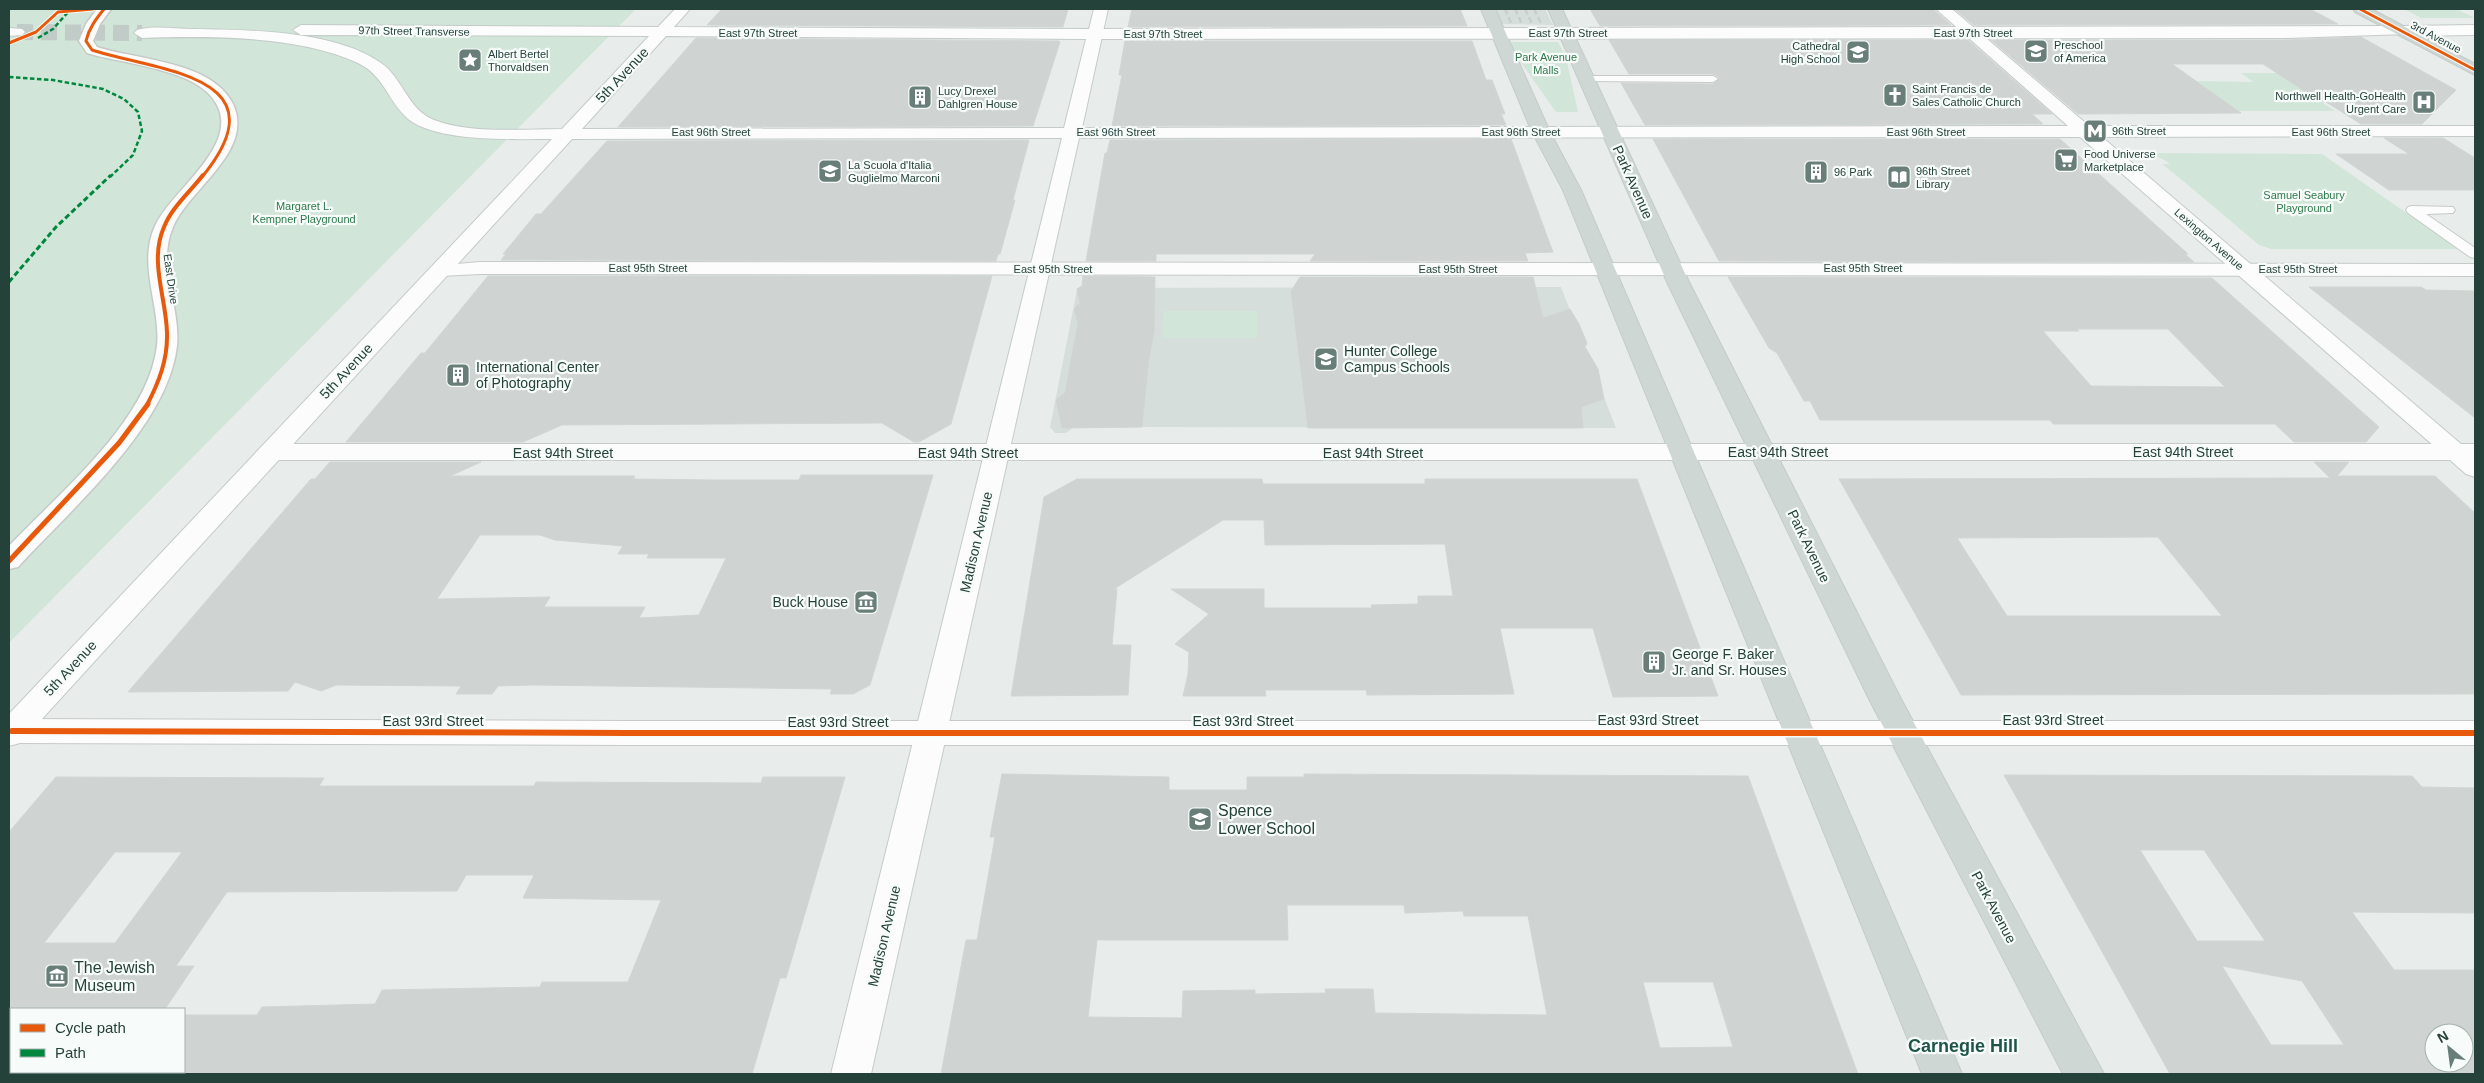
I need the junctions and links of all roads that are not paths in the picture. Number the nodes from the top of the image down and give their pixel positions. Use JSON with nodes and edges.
{"nodes":[{"id":1,"x":104,"y":9,"type":"edge"},
{"id":2,"x":683,"y":9,"type":"edge"},
{"id":3,"x":1101,"y":9,"type":"edge"},
{"id":4,"x":1488,"y":9,"type":"edge"},
{"id":5,"x":1555,"y":9,"type":"edge"},
{"id":6,"x":1943,"y":9,"type":"edge"},
{"id":7,"x":2360,"y":9,"type":"edge"},
{"id":8,"x":2475,"y":30,"type":"edge"},
{"id":9,"x":2403,"y":31,"type":"junction"},
{"id":10,"x":661,"y":32,"type":"junction"},
{"id":11,"x":142,"y":33,"type":"tunnel mouth"},
{"id":12,"x":166,"y":33,"type":"junction"},
{"id":13,"x":1498,"y":33,"type":"junction"},
{"id":14,"x":1568,"y":33,"type":"junction"},
{"id":15,"x":1972,"y":33,"type":"junction"},
{"id":16,"x":1095,"y":34,"type":"junction"},
{"id":17,"x":2475,"y":70,"type":"edge"},
{"id":18,"x":1588,"y":79,"type":"junction"},
{"id":19,"x":1712,"y":79,"type":"dead end"},
{"id":20,"x":2475,"y":131,"type":"edge"},
{"id":21,"x":1072,"y":132,"type":"junction"},
{"id":22,"x":1541,"y":132,"type":"junction"},
{"id":23,"x":1612,"y":132,"type":"junction"},
{"id":24,"x":2086,"y":132,"type":"junction"},
{"id":25,"x":567,"y":133,"type":"junction"},
{"id":26,"x":2449,"y":210,"type":"dead end"},
{"id":27,"x":2475,"y":254,"type":"edge"},
{"id":28,"x":1604,"y":268,"type":"junction"},
{"id":29,"x":1672,"y":268,"type":"junction"},
{"id":30,"x":1040,"y":269,"type":"junction"},
{"id":31,"x":2244,"y":269,"type":"junction"},
{"id":32,"x":440,"y":270,"type":"junction"},
{"id":33,"x":2475,"y":270,"type":"edge"},
{"id":34,"x":270,"y":452,"type":"junction"},
{"id":35,"x":1681,"y":452,"type":"junction"},
{"id":36,"x":1763,"y":452,"type":"junction"},
{"id":37,"x":2465,"y":452,"type":"edge"},
{"id":38,"x":997,"y":453,"type":"junction"},
{"id":39,"x":2475,"y":468,"type":"edge"},
{"id":40,"x":9,"y":561,"type":"edge"},
{"id":41,"x":1901,"y":731,"type":"junction"},
{"id":42,"x":10,"y":732,"type":"edge"},
{"id":43,"x":1797,"y":732,"type":"junction"},
{"id":44,"x":931,"y":733,"type":"junction"},
{"id":45,"x":2475,"y":733,"type":"edge"},
{"id":46,"x":851,"y":1074,"type":"edge"},
{"id":47,"x":1942,"y":1074,"type":"edge"},
{"id":48,"x":2084,"y":1074,"type":"edge"}],
"edges":[{"from":1,"to":40,"type":"street","name":"East Drive"},
{"from":2,"to":10,"type":"main road","name":"5th Avenue"},
{"from":3,"to":16,"type":"main road","name":"Madison Avenue"},
{"from":4,"to":13,"type":"main road"},
{"from":5,"to":14,"type":"main road","name":"Park Avenue"},
{"from":6,"to":15,"type":"main road","name":"Lexington Avenue"},
{"from":7,"to":9,"type":"main road","name":"3rd Avenue"},
{"from":8,"to":9,"type":"main road","name":"East 97th Street"},
{"from":9,"to":15,"type":"main road","name":"East 97th Street"},
{"from":9,"to":17,"type":"main road","name":"3rd Avenue"},
{"from":10,"to":12,"type":"main road","name":"97th Street Transverse"},
{"from":10,"to":16,"type":"main road","name":"East 97th Street"},
{"from":10,"to":25,"type":"main road","name":"5th Avenue"},
{"from":11,"to":12,"type":"main road","name":"97th Street Transverse"},
{"from":12,"to":25,"type":"main road","name":"97th Street Transverse"},
{"from":13,"to":14,"type":"main road","name":"East 97th Street"},
{"from":13,"to":16,"type":"main road","name":"East 97th Street"},
{"from":13,"to":22,"type":"main road"},
{"from":14,"to":15,"type":"main road","name":"East 97th Street"},
{"from":14,"to":18,"type":"main road","name":"Park Avenue"},
{"from":15,"to":24,"type":"main road","name":"Lexington Avenue"},
{"from":16,"to":21,"type":"main road","name":"Madison Avenue"},
{"from":18,"to":19,"type":"lane"},
{"from":18,"to":23,"type":"main road","name":"Park Avenue"},
{"from":20,"to":24,"type":"main road","name":"East 96th Street"},
{"from":21,"to":22,"type":"main road","name":"East 96th Street"},
{"from":21,"to":25,"type":"main road","name":"East 96th Street"},
{"from":21,"to":30,"type":"main road","name":"Madison Avenue"},
{"from":22,"to":23,"type":"main road","name":"East 96th Street"},
{"from":22,"to":28,"type":"main road"},
{"from":23,"to":24,"type":"main road","name":"East 96th Street"},
{"from":23,"to":29,"type":"main road","name":"Park Avenue"},
{"from":24,"to":31,"type":"main road","name":"Lexington Avenue"},
{"from":25,"to":32,"type":"main road","name":"5th Avenue"},
{"from":26,"to":27,"type":"lane"},
{"from":28,"to":29,"type":"main road","name":"East 95th Street"},
{"from":28,"to":30,"type":"main road","name":"East 95th Street"},
{"from":28,"to":35,"type":"main road"},
{"from":29,"to":31,"type":"main road","name":"East 95th Street"},
{"from":29,"to":36,"type":"main road","name":"Park Avenue"},
{"from":30,"to":32,"type":"main road","name":"East 95th Street"},
{"from":30,"to":38,"type":"main road","name":"Madison Avenue"},
{"from":31,"to":33,"type":"main road","name":"East 95th Street"},
{"from":31,"to":37,"type":"main road","name":"Lexington Avenue"},
{"from":32,"to":34,"type":"main road","name":"5th Avenue"},
{"from":34,"to":38,"type":"main road","name":"East 94th Street"},
{"from":34,"to":42,"type":"main road","name":"5th Avenue"},
{"from":35,"to":36,"type":"main road","name":"East 94th Street"},
{"from":35,"to":38,"type":"main road","name":"East 94th Street"},
{"from":35,"to":43,"type":"main road"},
{"from":36,"to":37,"type":"main road","name":"East 94th Street"},
{"from":36,"to":41,"type":"main road","name":"Park Avenue"},
{"from":37,"to":39,"type":"main road","name":"Lexington Avenue"},
{"from":38,"to":44,"type":"main road","name":"Madison Avenue"},
{"from":41,"to":43,"type":"main road","name":"East 93rd Street"},
{"from":41,"to":45,"type":"main road","name":"East 93rd Street"},
{"from":41,"to":48,"type":"main road","name":"Park Avenue"},
{"from":42,"to":44,"type":"main road","name":"East 93rd Street"},
{"from":43,"to":44,"type":"main road","name":"East 93rd Street"},
{"from":43,"to":47,"type":"main road"},
{"from":44,"to":46,"type":"main road","name":"Madison Avenue"}]}
